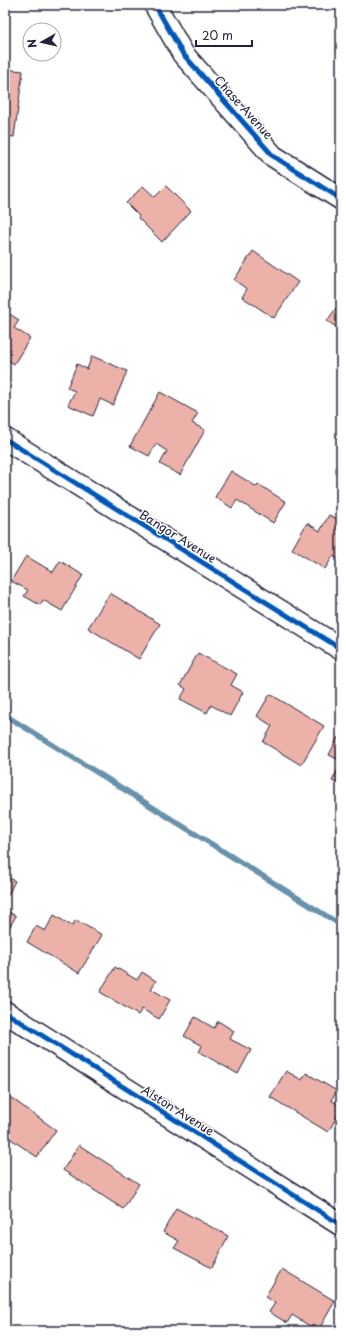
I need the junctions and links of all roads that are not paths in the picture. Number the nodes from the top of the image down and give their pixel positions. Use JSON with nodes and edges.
{"nodes":[{"id":1,"x":155,"y":5,"type":"edge"},
{"id":2,"x":341,"y":199,"type":"edge"},
{"id":3,"x":5,"y":439,"type":"edge"},
{"id":4,"x":341,"y":649,"type":"edge"},
{"id":5,"x":5,"y":1012,"type":"edge"},
{"id":6,"x":341,"y":1225,"type":"edge"}],
"edges":[{"from":1,"to":2,"type":"street","name":"Chase Avenue"},
{"from":3,"to":4,"type":"street","name":"Bangor Avenue"},
{"from":5,"to":6,"type":"street","name":"Alston Avenue"}]}
